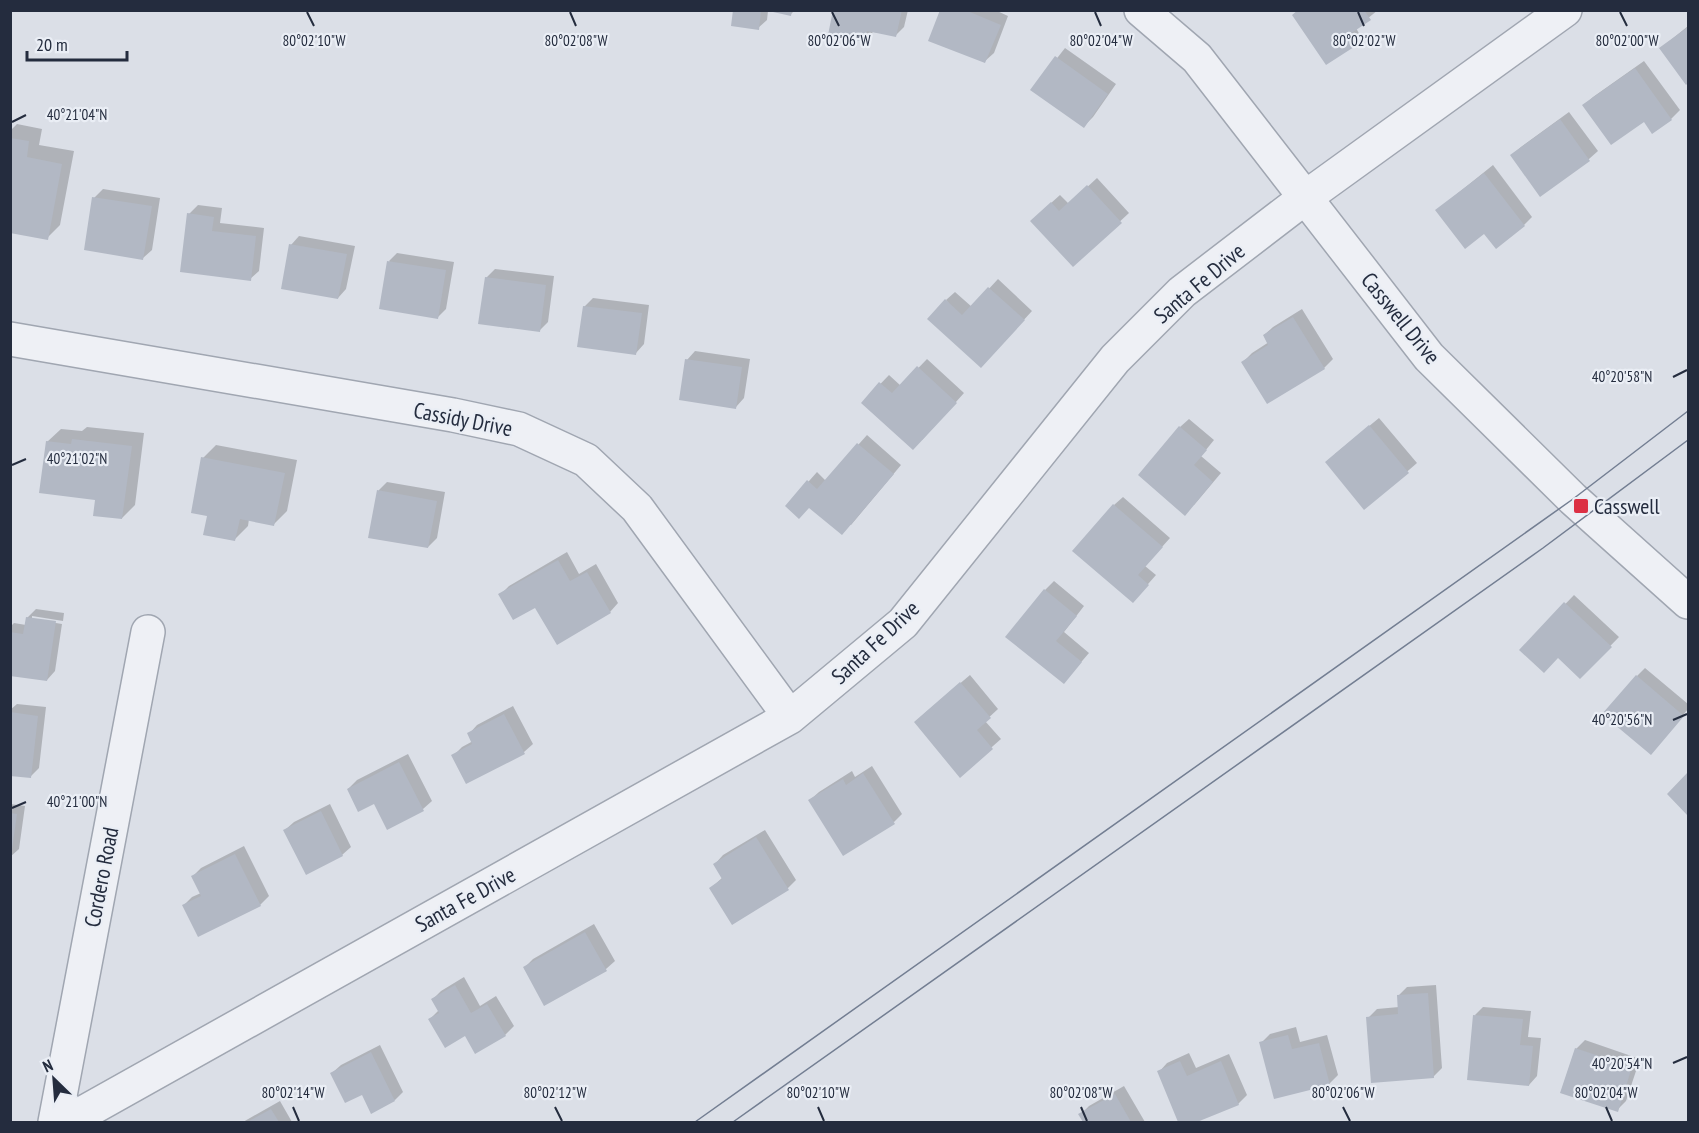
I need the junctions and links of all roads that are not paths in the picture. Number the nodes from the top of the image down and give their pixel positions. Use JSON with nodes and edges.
{"nodes":[{"id":1,"x":1141,"y":10,"type":"edge"},
{"id":2,"x":1565,"y":10,"type":"edge"},
{"id":3,"x":1306,"y":197,"type":"junction"},
{"id":4,"x":10,"y":339,"type":"edge"},
{"id":5,"x":1689,"y":602,"type":"edge"},
{"id":6,"x":148,"y":632,"type":"dead end"},
{"id":7,"x":790,"y":717,"type":"junction"},
{"id":8,"x":55,"y":1122,"type":"edge"},
{"id":9,"x":67,"y":1122,"type":"edge"}],
"edges":[{"from":1,"to":3,"type":"street","name":"Casswell Drive"},
{"from":2,"to":3,"type":"street","name":"Santa Fe Drive"},
{"from":3,"to":5,"type":"street","name":"Casswell Drive"},
{"from":3,"to":7,"type":"street","name":"Santa Fe Drive"},
{"from":4,"to":7,"type":"street","name":"Cassidy Drive"},
{"from":6,"to":8,"type":"street","name":"Cordero Road"},
{"from":7,"to":9,"type":"street","name":"Santa Fe Drive"}]}
